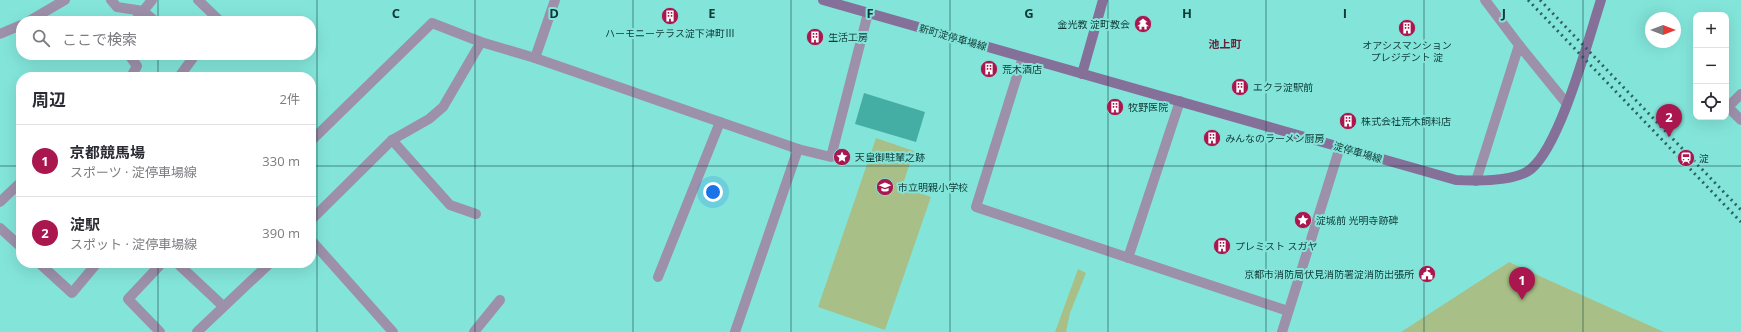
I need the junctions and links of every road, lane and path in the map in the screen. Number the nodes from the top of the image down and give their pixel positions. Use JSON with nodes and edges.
{"nodes":[{"id":1,"x":65,"y":0,"type":"edge"},
{"id":2,"x":111,"y":0,"type":"edge"},
{"id":3,"x":152,"y":0,"type":"edge"},
{"id":4,"x":198,"y":0,"type":"edge"},
{"id":5,"x":554,"y":0,"type":"edge"},
{"id":6,"x":823,"y":0,"type":"edge"},
{"id":7,"x":1103,"y":0,"type":"edge"},
{"id":8,"x":1485,"y":0,"type":"edge"},
{"id":9,"x":1601,"y":0,"type":"edge"},
{"id":10,"x":143,"y":11,"type":"junction"},
{"id":11,"x":868,"y":13,"type":"junction"},
{"id":12,"x":37,"y":16,"type":"edge"},
{"id":13,"x":139,"y":16,"type":"edge"},
{"id":14,"x":149,"y":16,"type":"edge"},
{"id":15,"x":215,"y":16,"type":"edge"},
{"id":16,"x":16,"y":27,"type":"edge"},
{"id":17,"x":0,"y":34,"type":"edge"},
{"id":18,"x":481,"y":42,"type":"junction"},
{"id":19,"x":1519,"y":45,"type":"junction"},
{"id":20,"x":1023,"y":57,"type":"junction"},
{"id":21,"x":535,"y":58,"type":"junction"},
{"id":22,"x":133,"y":60,"type":"edge"},
{"id":23,"x":191,"y":60,"type":"edge"},
{"id":24,"x":134,"y":72,"type":"edge"},
{"id":25,"x":183,"y":72,"type":"edge"},
{"id":26,"x":1082,"y":74,"type":"junction"},
{"id":27,"x":1741,"y":94,"type":"edge"},
{"id":28,"x":1180,"y":101,"type":"junction"},
{"id":29,"x":1567,"y":104,"type":"junction"},
{"id":30,"x":1741,"y":120,"type":"edge"},
{"id":31,"x":720,"y":122,"type":"junction"},
{"id":32,"x":316,"y":136,"type":"edge"},
{"id":33,"x":392,"y":140,"type":"junction"},
{"id":34,"x":1340,"y":147,"type":"junction"},
{"id":35,"x":798,"y":149,"type":"junction"},
{"id":36,"x":1476,"y":181,"type":"junction"},
{"id":37,"x":16,"y":187,"type":"edge"},
{"id":38,"x":0,"y":202,"type":"edge"},
{"id":39,"x":476,"y":214,"type":"dead end"},
{"id":40,"x":316,"y":215,"type":"edge"},
{"id":41,"x":0,"y":228,"type":"edge"},
{"id":42,"x":16,"y":242,"type":"edge"},
{"id":43,"x":316,"y":246,"type":"edge"},
{"id":44,"x":1128,"y":258,"type":"junction"},
{"id":45,"x":44,"y":268,"type":"edge"},
{"id":46,"x":93,"y":268,"type":"edge"},
{"id":47,"x":157,"y":268,"type":"edge"},
{"id":48,"x":183,"y":268,"type":"edge"},
{"id":49,"x":265,"y":268,"type":"edge"},
{"id":50,"x":658,"y":277,"type":"dead end"},
{"id":51,"x":500,"y":300,"type":"dead end"},
{"id":52,"x":223,"y":306,"type":"junction"},
{"id":53,"x":1288,"y":311,"type":"junction"},
{"id":54,"x":160,"y":332,"type":"edge"},
{"id":55,"x":197,"y":332,"type":"edge"},
{"id":56,"x":393,"y":332,"type":"edge"},
{"id":57,"x":475,"y":332,"type":"edge"},
{"id":58,"x":735,"y":332,"type":"edge"},
{"id":59,"x":1282,"y":332,"type":"edge"}],
"edges":[{"from":1,"to":12,"type":"street"},
{"from":2,"to":10,"type":"street"},
{"from":3,"to":10,"type":"street"},
{"from":4,"to":15,"type":"street"},
{"from":5,"to":21,"type":"street"},
{"from":6,"to":11,"type":"main road","name":"新町淀停車場線"},
{"from":7,"to":26,"type":"main road"},
{"from":8,"to":19,"type":"street"},
{"from":9,"to":29,"type":"main road","name":"淀停車場線"},
{"from":10,"to":13,"type":"street"},
{"from":10,"to":14,"type":"street"},
{"from":11,"to":20,"type":"main road","name":"新町淀停車場線"},
{"from":11,"to":35,"type":"street"},
{"from":16,"to":17,"type":"street"},
{"from":18,"to":21,"type":"street"},
{"from":18,"to":32,"type":"street"},
{"from":18,"to":33,"type":"street"},
{"from":19,"to":29,"type":"street"},
{"from":19,"to":36,"type":"street"},
{"from":20,"to":26,"type":"main road","name":"新町淀停車場線"},
{"from":20,"to":44,"type":"street"},
{"from":21,"to":31,"type":"street"},
{"from":22,"to":24,"type":"street"},
{"from":23,"to":25,"type":"street"},
{"from":26,"to":28,"type":"main road","name":"淀停車場線"},
{"from":27,"to":30,"type":"street"},
{"from":28,"to":34,"type":"main road","name":"淀停車場線"},
{"from":28,"to":44,"type":"street"},
{"from":29,"to":36,"type":"main road","name":"淀停車場線"},
{"from":31,"to":35,"type":"street"},
{"from":31,"to":50,"type":"street"},
{"from":33,"to":39,"type":"street"},
{"from":33,"to":40,"type":"street"},
{"from":34,"to":36,"type":"main road","name":"淀停車場線"},
{"from":34,"to":53,"type":"street"},
{"from":35,"to":58,"type":"street"},
{"from":37,"to":38,"type":"street"},
{"from":41,"to":42,"type":"street"},
{"from":43,"to":56,"type":"street"},
{"from":44,"to":53,"type":"street"},
{"from":45,"to":46,"type":"street"},
{"from":47,"to":54,"type":"street"},
{"from":48,"to":52,"type":"street"},
{"from":49,"to":52,"type":"street"},
{"from":51,"to":57,"type":"street"},
{"from":52,"to":55,"type":"street"},
{"from":53,"to":59,"type":"street"}]}
